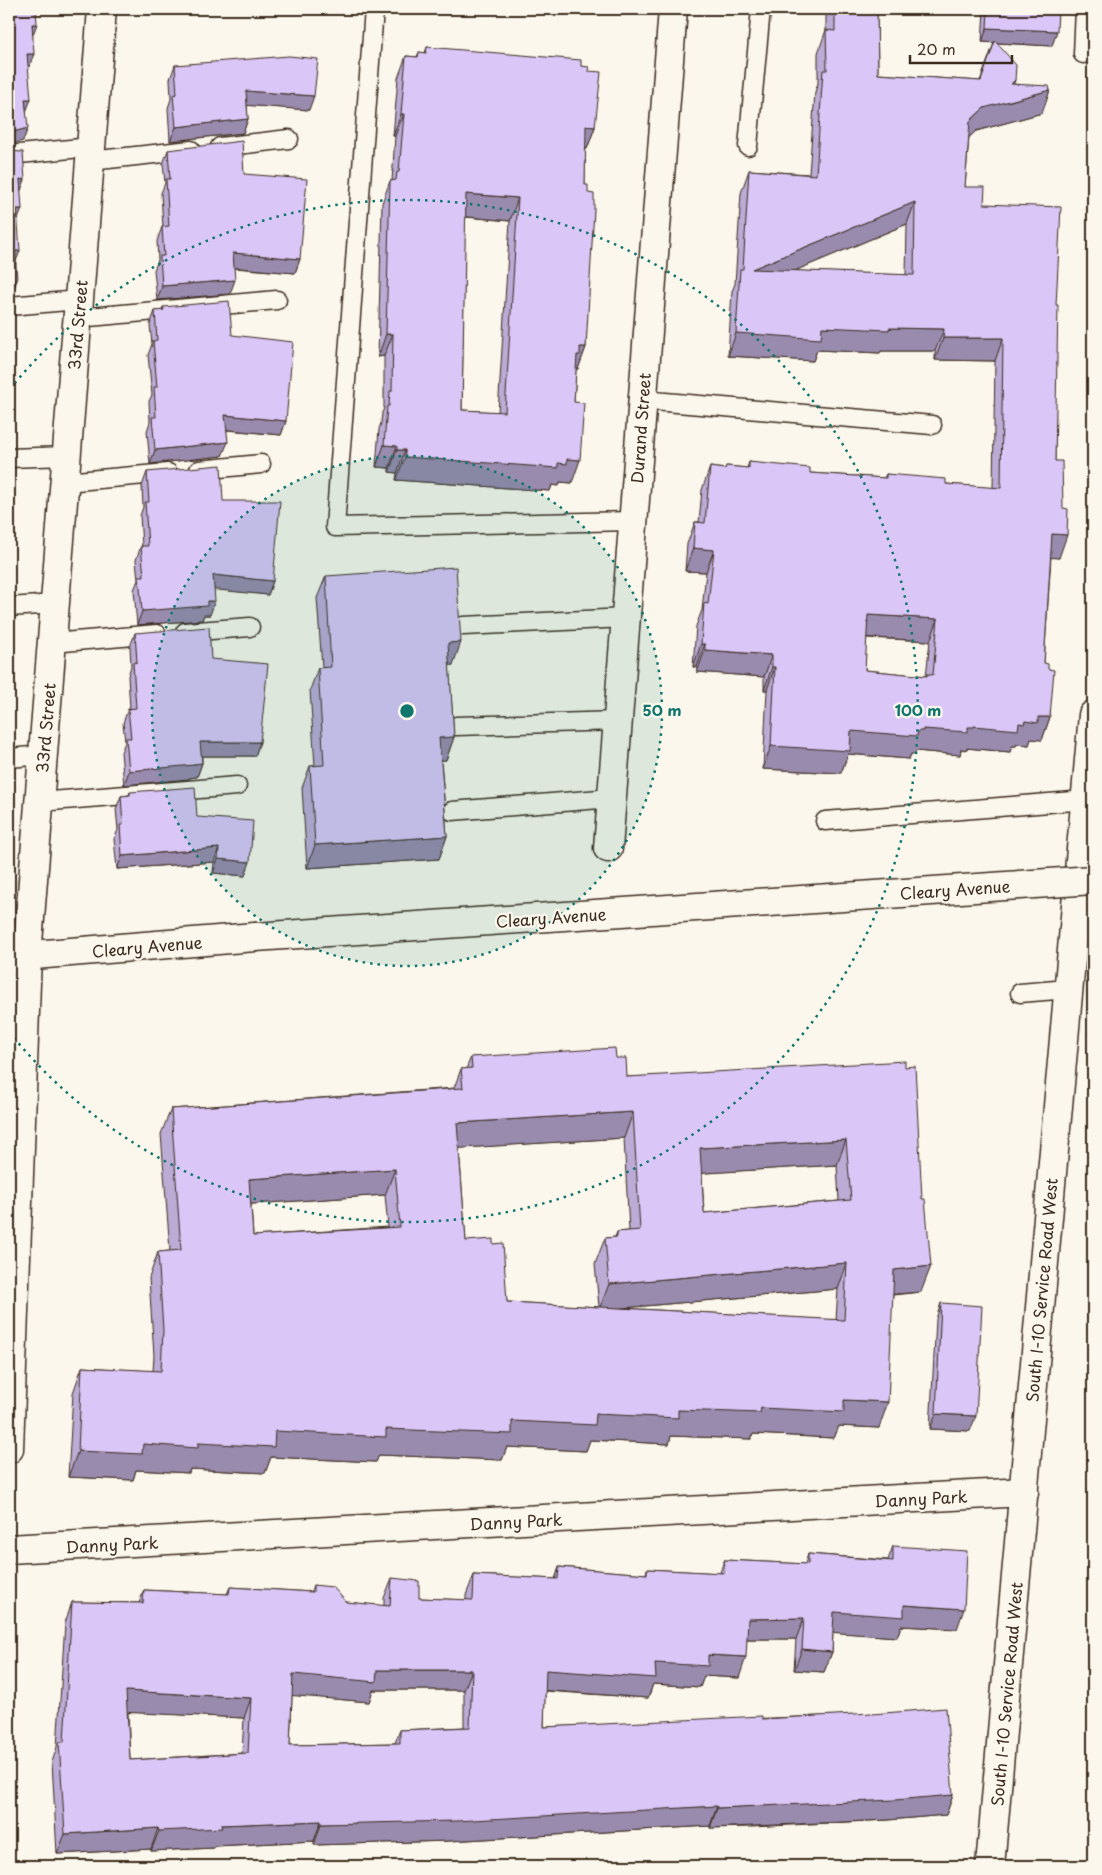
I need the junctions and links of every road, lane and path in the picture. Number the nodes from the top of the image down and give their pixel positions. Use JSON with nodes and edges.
{"nodes":[{"id":1,"x":102,"y":9,"type":"edge"},
{"id":2,"x":374,"y":9,"type":"edge"},
{"id":3,"x":673,"y":9,"type":"edge"},
{"id":4,"x":761,"y":9,"type":"edge"},
{"id":5,"x":1085,"y":9,"type":"edge"},
{"id":6,"x":1083,"y":54,"type":"dead end"},
{"id":7,"x":289,"y":139,"type":"dead end"},
{"id":8,"x":748,"y":146,"type":"dead end"},
{"id":9,"x":91,"y":154,"type":"junction"},
{"id":10,"x":9,"y":155,"type":"edge"},
{"id":11,"x":277,"y":300,"type":"dead end"},
{"id":12,"x":9,"y":306,"type":"edge"},
{"id":13,"x":78,"y":309,"type":"junction"},
{"id":14,"x":642,"y":400,"type":"junction"},
{"id":15,"x":932,"y":425,"type":"dead end"},
{"id":16,"x":67,"y":456,"type":"junction"},
{"id":17,"x":9,"y":458,"type":"edge"},
{"id":18,"x":261,"y":464,"type":"dead end"},
{"id":19,"x":65,"y":482,"type":"junction"},
{"id":20,"x":633,"y":521,"type":"junction"},
{"id":21,"x":55,"y":604,"type":"junction"},
{"id":22,"x":9,"y":607,"type":"edge"},
{"id":23,"x":626,"y":618,"type":"junction"},
{"id":24,"x":463,"y":626,"type":"dead end"},
{"id":25,"x":250,"y":627,"type":"dead end"},
{"id":26,"x":52,"y":643,"type":"junction"},
{"id":27,"x":1093,"y":714,"type":"edge"},
{"id":28,"x":618,"y":720,"type":"junction"},
{"id":29,"x":456,"y":726,"type":"dead end"},
{"id":30,"x":43,"y":755,"type":"junction"},
{"id":31,"x":9,"y":758,"type":"edge"},
{"id":32,"x":237,"y":786,"type":"dead end"},
{"id":33,"x":612,"y":798,"type":"junction"},
{"id":34,"x":1086,"y":800,"type":"junction"},
{"id":35,"x":39,"y":802,"type":"junction"},
{"id":36,"x":452,"y":811,"type":"dead end"},
{"id":37,"x":825,"y":821,"type":"dead end"},
{"id":38,"x":608,"y":848,"type":"dead end"},
{"id":39,"x":1093,"y":880,"type":"edge"},
{"id":40,"x":18,"y":956,"type":"edge"},
{"id":41,"x":1068,"y":989,"type":"junction"},
{"id":42,"x":1020,"y":993,"type":"dead end"},
{"id":43,"x":12,"y":1305,"type":"edge"},
{"id":44,"x":9,"y":1449,"type":"edge"},
{"id":45,"x":1024,"y":1492,"type":"junction"},
{"id":46,"x":9,"y":1549,"type":"edge"},
{"id":47,"x":990,"y":1866,"type":"edge"}],
"edges":[{"from":1,"to":9,"type":"street","name":"33rd Street"},
{"from":2,"to":20,"type":"lane"},
{"from":3,"to":14,"type":"street","name":"Durand Street"},
{"from":4,"to":8,"type":"lane"},
{"from":5,"to":6,"type":"lane"},
{"from":7,"to":9,"type":"lane"},
{"from":9,"to":10,"type":"lane"},
{"from":9,"to":13,"type":"street","name":"33rd Street"},
{"from":11,"to":13,"type":"lane"},
{"from":12,"to":13,"type":"lane"},
{"from":13,"to":16,"type":"street","name":"33rd Street"},
{"from":14,"to":15,"type":"lane"},
{"from":14,"to":20,"type":"street","name":"Durand Street"},
{"from":16,"to":17,"type":"lane"},
{"from":16,"to":19,"type":"street","name":"33rd Street"},
{"from":18,"to":19,"type":"lane"},
{"from":19,"to":21,"type":"street","name":"33rd Street"},
{"from":20,"to":23,"type":"street","name":"Durand Street"},
{"from":21,"to":22,"type":"lane"},
{"from":21,"to":26,"type":"street","name":"33rd Street"},
{"from":23,"to":24,"type":"lane"},
{"from":23,"to":28,"type":"street","name":"Durand Street"},
{"from":25,"to":26,"type":"lane"},
{"from":26,"to":30,"type":"street","name":"33rd Street"},
{"from":27,"to":34,"type":"street","name":"South I-10 Service Road West"},
{"from":28,"to":29,"type":"lane"},
{"from":28,"to":33,"type":"street","name":"Durand Street"},
{"from":30,"to":31,"type":"lane"},
{"from":30,"to":35,"type":"street","name":"33rd Street"},
{"from":32,"to":35,"type":"lane"},
{"from":33,"to":36,"type":"lane"},
{"from":33,"to":38,"type":"street","name":"Durand Street"},
{"from":34,"to":37,"type":"lane"},
{"from":34,"to":41,"type":"street","name":"South I-10 Service Road West"},
{"from":35,"to":40,"type":"street","name":"33rd Street"},
{"from":39,"to":40,"type":"street","name":"Cleary Avenue","bridge":true},
{"from":40,"to":43,"type":"street","name":"33rd Street"},
{"from":41,"to":42,"type":"lane"},
{"from":41,"to":45,"type":"street","name":"South I-10 Service Road West"},
{"from":43,"to":44,"type":"street","name":"33rd Street"},
{"from":45,"to":46,"type":"street","name":"Danny Park"},
{"from":45,"to":47,"type":"street","name":"South I-10 Service Road West"}]}
